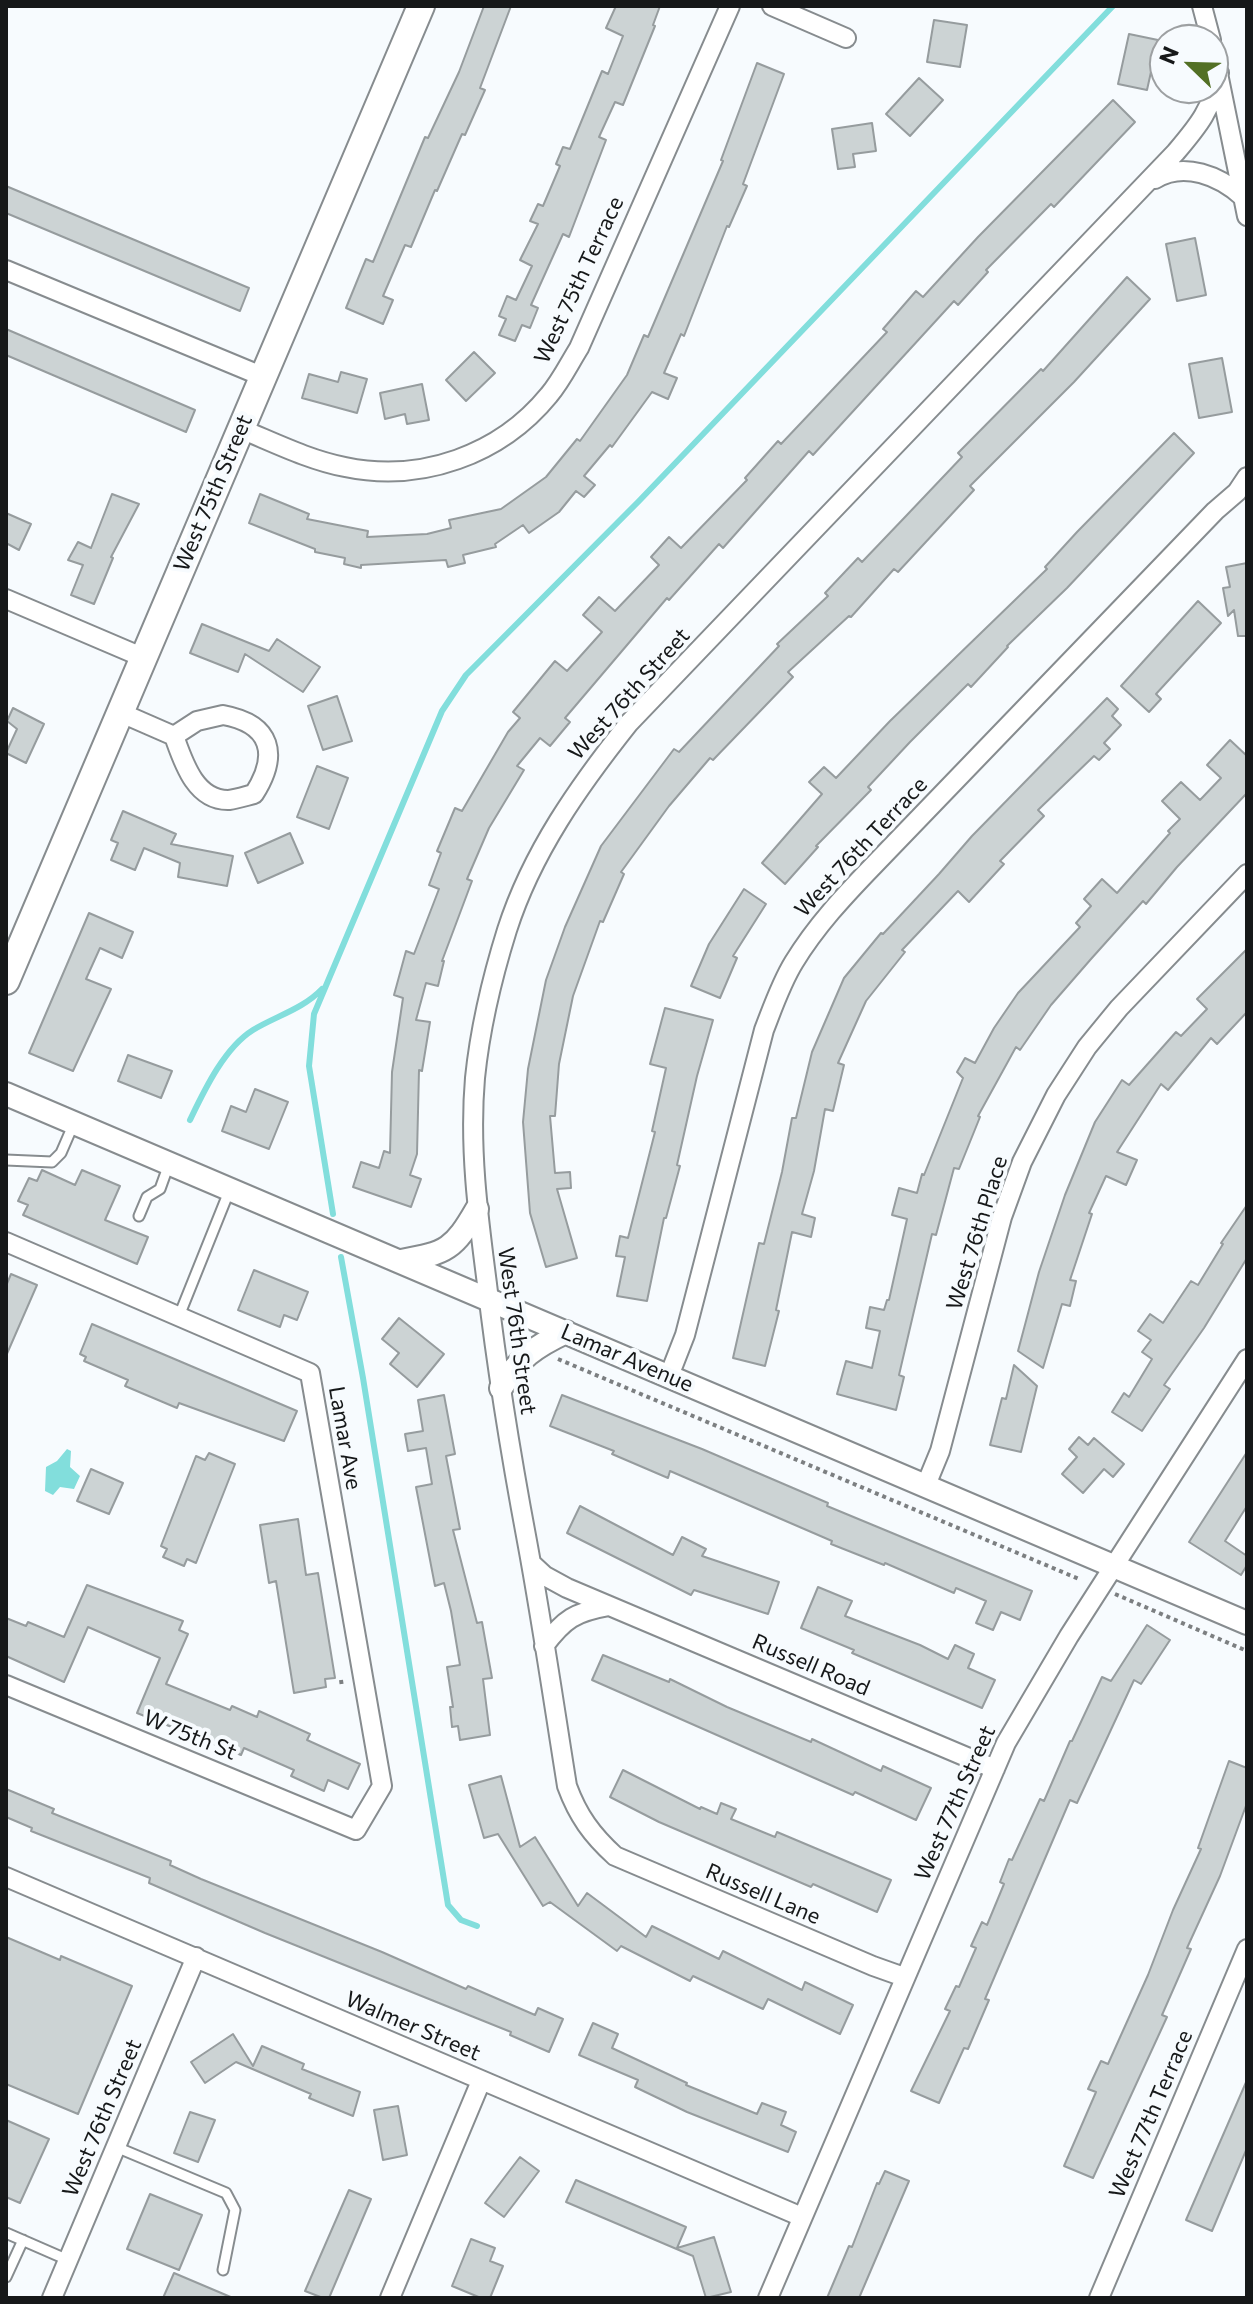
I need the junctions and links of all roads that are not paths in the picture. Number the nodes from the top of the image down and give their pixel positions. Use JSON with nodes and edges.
{"nodes":[{"id":1,"x":421,"y":6,"type":"edge"},
{"id":2,"x":730,"y":6,"type":"edge"},
{"id":3,"x":772,"y":6,"type":"edge"},
{"id":4,"x":846,"y":38,"type":"dead end"},
{"id":5,"x":1211,"y":104,"type":"edge"},
{"id":6,"x":1225,"y":104,"type":"edge"},
{"id":7,"x":1146,"y":185,"type":"junction"},
{"id":8,"x":1243,"y":197,"type":"junction"},
{"id":9,"x":1247,"y":216,"type":"edge"},
{"id":10,"x":6,"y":270,"type":"edge"},
{"id":11,"x":264,"y":377,"type":"junction"},
{"id":12,"x":241,"y":429,"type":"junction"},
{"id":13,"x":1244,"y":486,"type":"edge"},
{"id":14,"x":6,"y":599,"type":"edge"},
{"id":15,"x":142,"y":657,"type":"junction"},
{"id":16,"x":119,"y":712,"type":"junction"},
{"id":17,"x":174,"y":736,"type":"junction"},
{"id":18,"x":1247,"y":874,"type":"edge"},
{"id":19,"x":6,"y":981,"type":"edge"},
{"id":20,"x":6,"y":1094,"type":"edge"},
{"id":21,"x":74,"y":1123,"type":"junction"},
{"id":22,"x":6,"y":1160,"type":"edge"},
{"id":23,"x":169,"y":1164,"type":"junction"},
{"id":24,"x":230,"y":1189,"type":"junction"},
{"id":25,"x":477,"y":1209,"type":"junction"},
{"id":26,"x":139,"y":1216,"type":"dead end"},
{"id":27,"x":6,"y":1242,"type":"edge"},
{"id":28,"x":399,"y":1262,"type":"junction"},
{"id":29,"x":488,"y":1298,"type":"junction"},
{"id":30,"x":179,"y":1316,"type":"junction"},
{"id":31,"x":566,"y":1332,"type":"junction"},
{"id":32,"x":1247,"y":1359,"type":"edge"},
{"id":33,"x":669,"y":1376,"type":"junction"},
{"id":34,"x":501,"y":1388,"type":"junction"},
{"id":35,"x":926,"y":1485,"type":"junction"},
{"id":36,"x":531,"y":1563,"type":"junction"},
{"id":37,"x":1114,"y":1566,"type":"junction"},
{"id":38,"x":609,"y":1606,"type":"junction"},
{"id":39,"x":1247,"y":1623,"type":"edge"},
{"id":40,"x":544,"y":1646,"type":"junction"},
{"id":41,"x":6,"y":1685,"type":"edge"},
{"id":42,"x":995,"y":1769,"type":"junction"},
{"id":43,"x":356,"y":1830,"type":"joint"},
{"id":44,"x":607,"y":1849,"type":"joint"},
{"id":45,"x":6,"y":1877,"type":"edge"},
{"id":46,"x":1247,"y":1949,"type":"edge"},
{"id":47,"x":196,"y":1957,"type":"junction"},
{"id":48,"x":904,"y":1977,"type":"junction"},
{"id":49,"x":481,"y":2081,"type":"junction"},
{"id":50,"x":116,"y":2147,"type":"junction"},
{"id":51,"x":802,"y":2217,"type":"junction"},
{"id":52,"x":6,"y":2233,"type":"edge"},
{"id":53,"x":23,"y":2240,"type":"junction"},
{"id":54,"x":68,"y":2260,"type":"junction"},
{"id":55,"x":223,"y":2270,"type":"dead end"},
{"id":56,"x":6,"y":2277,"type":"edge"},
{"id":57,"x":52,"y":2298,"type":"edge"},
{"id":58,"x":390,"y":2298,"type":"edge"},
{"id":59,"x":768,"y":2298,"type":"edge"},
{"id":60,"x":1099,"y":2298,"type":"edge"}],
"edges":[{"from":1,"to":11,"type":"main road","name":"West 75th Street"},
{"from":2,"to":12,"type":"street","name":"West 75th Terrace"},
{"from":3,"to":4,"type":"street"},
{"from":5,"to":7,"type":"street","name":"West 76th Street"},
{"from":6,"to":8,"type":"street"},
{"from":7,"to":8,"type":"street","name":"West 76th Street"},
{"from":7,"to":25,"type":"street","name":"West 76th Street"},
{"from":8,"to":9,"type":"street"},
{"from":10,"to":11,"type":"street"},
{"from":11,"to":12,"type":"main road","name":"West 75th Street"},
{"from":12,"to":15,"type":"main road","name":"West 75th Street"},
{"from":13,"to":33,"type":"street","name":"West 76th Terrace"},
{"from":14,"to":15,"type":"street"},
{"from":15,"to":16,"type":"main road","name":"West 75th Street"},
{"from":16,"to":17,"type":"street"},
{"from":16,"to":19,"type":"main road","name":"West 75th Street"},
{"from":17,"to":17,"type":"street"},
{"from":18,"to":35,"type":"street","name":"West 76th Place"},
{"from":20,"to":21,"type":"street","name":"Lamar Avenue"},
{"from":21,"to":22,"type":"lane"},
{"from":21,"to":23,"type":"street","name":"Lamar Avenue"},
{"from":23,"to":24,"type":"street","name":"Lamar Avenue"},
{"from":23,"to":26,"type":"lane"},
{"from":24,"to":28,"type":"street","name":"Lamar Avenue"},
{"from":24,"to":30,"type":"lane"},
{"from":25,"to":28,"type":"street"},
{"from":25,"to":29,"type":"street","name":"West 76th Street"},
{"from":27,"to":30,"type":"street","name":"Lamar Ave"},
{"from":28,"to":29,"type":"street","name":"Lamar Avenue"},
{"from":29,"to":31,"type":"street","name":"Lamar Avenue"},
{"from":29,"to":34,"type":"street","name":"West 76th Street"},
{"from":30,"to":43,"type":"street","name":"Lamar Ave"},
{"from":31,"to":33,"type":"street","name":"Lamar Avenue"},
{"from":31,"to":34,"type":"street"},
{"from":32,"to":37,"type":"street","name":"West 77th Street"},
{"from":33,"to":35,"type":"street","name":"Lamar Avenue"},
{"from":34,"to":36,"type":"street","name":"West 76th Street"},
{"from":35,"to":37,"type":"street","name":"Lamar Avenue"},
{"from":36,"to":38,"type":"street","name":"Russell Road"},
{"from":36,"to":40,"type":"street","name":"West 76th Street"},
{"from":37,"to":39,"type":"street","name":"Lamar Avenue"},
{"from":37,"to":42,"type":"street","name":"West 77th Street"},
{"from":38,"to":40,"type":"street"},
{"from":38,"to":42,"type":"street","name":"Russell Road"},
{"from":40,"to":44,"type":"street","name":"West 76th Street"},
{"from":41,"to":43,"type":"street","name":"W 75th St"},
{"from":42,"to":48,"type":"street","name":"West 77th Street"},
{"from":44,"to":48,"type":"street","name":"Russell Lane"},
{"from":45,"to":47,"type":"street","name":"Walmer Street"},
{"from":46,"to":60,"type":"street","name":"West 77th Terrace"},
{"from":47,"to":49,"type":"street","name":"Walmer Street"},
{"from":47,"to":50,"type":"street","name":"West 76th Street"},
{"from":48,"to":51,"type":"street","name":"West 77th Street"},
{"from":49,"to":51,"type":"street","name":"Walmer Street"},
{"from":49,"to":58,"type":"street"},
{"from":50,"to":54,"type":"street","name":"West 76th Street"},
{"from":50,"to":55,"type":"lane"},
{"from":51,"to":59,"type":"street","name":"West 77th Street"},
{"from":52,"to":53,"type":"lane"},
{"from":53,"to":54,"type":"lane"},
{"from":53,"to":56,"type":"lane"},
{"from":54,"to":57,"type":"street","name":"West 76th Street"}]}
